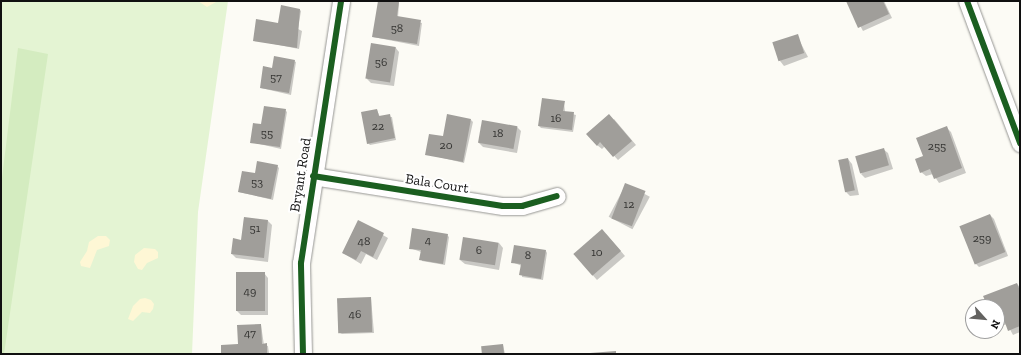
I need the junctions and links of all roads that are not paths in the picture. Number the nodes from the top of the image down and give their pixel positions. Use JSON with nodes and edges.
{"nodes":[{"id":1,"x":341,"y":1,"type":"edge"},
{"id":2,"x":967,"y":1,"type":"edge"},
{"id":3,"x":1020,"y":144,"type":"edge"},
{"id":4,"x":313,"y":176,"type":"junction"},
{"id":5,"x":557,"y":196,"type":"dead end"},
{"id":6,"x":303,"y":354,"type":"edge"}],
"edges":[{"from":1,"to":4,"type":"street","name":"Bryant Road"},
{"from":2,"to":3,"type":"street"},
{"from":4,"to":5,"type":"street","name":"Bala Court"},
{"from":4,"to":6,"type":"street","name":"Bryant Road"}]}
